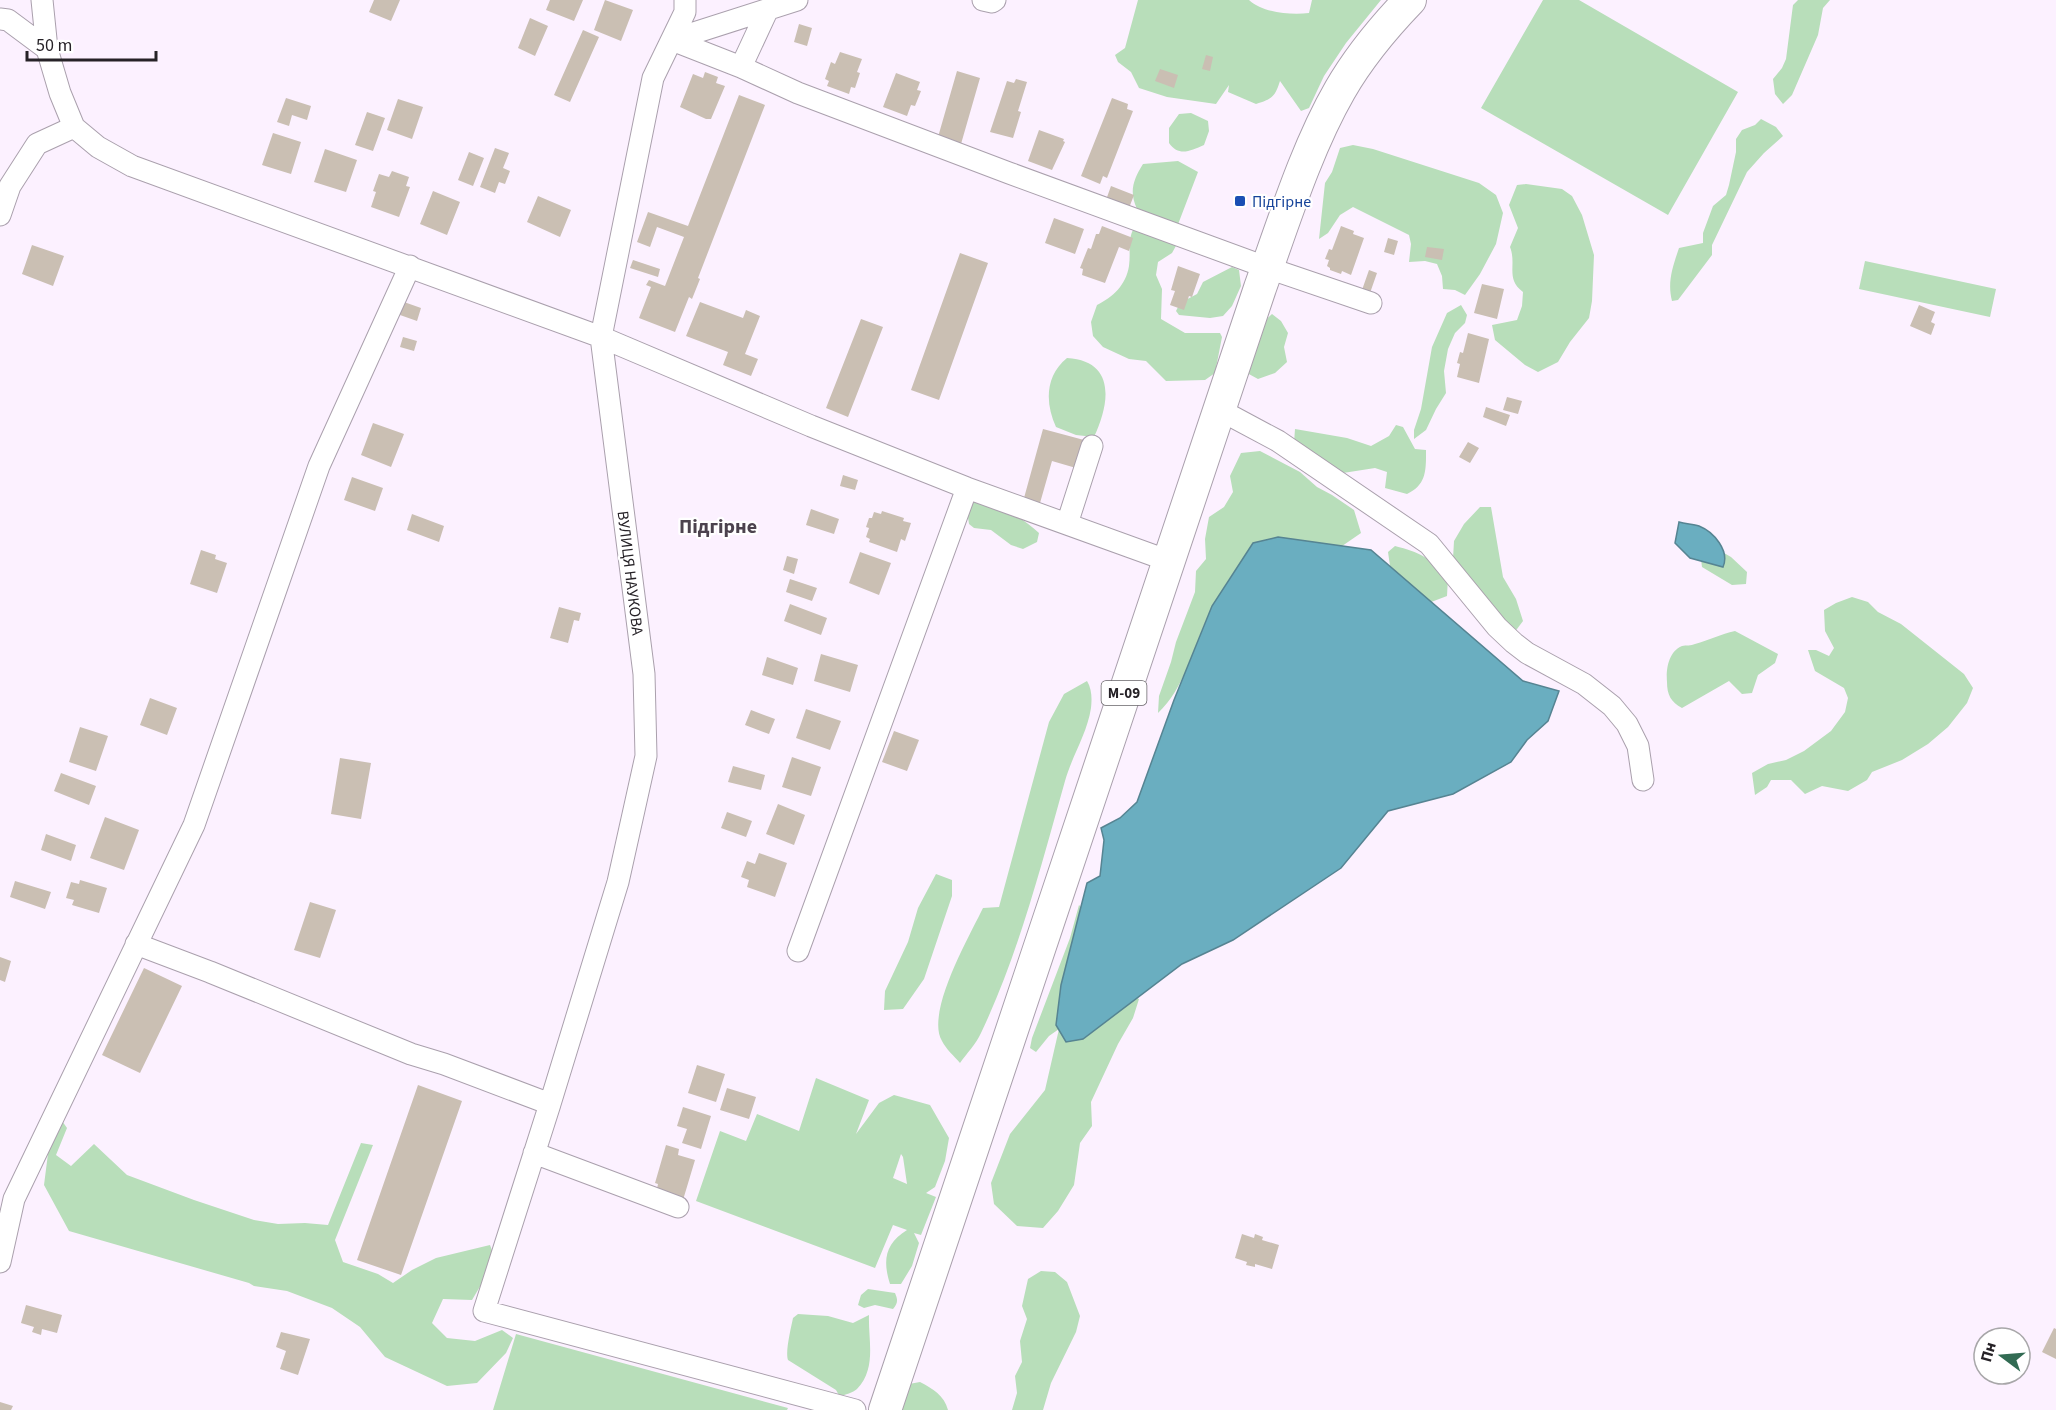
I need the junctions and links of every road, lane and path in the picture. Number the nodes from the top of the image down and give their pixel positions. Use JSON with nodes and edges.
{"nodes":[{"id":1,"x":42,"y":0,"type":"edge"},
{"id":2,"x":685,"y":0,"type":"edge"},
{"id":3,"x":797,"y":0,"type":"edge"},
{"id":4,"x":983,"y":0,"type":"edge"},
{"id":5,"x":995,"y":0,"type":"edge"},
{"id":6,"x":1410,"y":0,"type":"edge"},
{"id":7,"x":768,"y":9,"type":"junction"},
{"id":8,"x":0,"y":19,"type":"edge"},
{"id":9,"x":672,"y":40,"type":"junction"},
{"id":10,"x":47,"y":49,"type":"junction"},
{"id":11,"x":741,"y":68,"type":"junction"},
{"id":12,"x":74,"y":127,"type":"junction"},
{"id":13,"x":0,"y":215,"type":"edge"},
{"id":14,"x":410,"y":266,"type":"junction"},
{"id":15,"x":1268,"y":268,"type":"junction"},
{"id":16,"x":1371,"y":303,"type":"dead end"},
{"id":17,"x":601,"y":337,"type":"junction"},
{"id":18,"x":1220,"y":410,"type":"junction"},
{"id":19,"x":1092,"y":446,"type":"dead end"},
{"id":20,"x":967,"y":488,"type":"junction"},
{"id":21,"x":1067,"y":524,"type":"junction"},
{"id":22,"x":1168,"y":561,"type":"junction"},
{"id":23,"x":1643,"y":780,"type":"dead end"},
{"id":24,"x":136,"y":944,"type":"junction"},
{"id":25,"x":798,"y":951,"type":"dead end"},
{"id":26,"x":550,"y":1104,"type":"junction"},
{"id":27,"x":534,"y":1153,"type":"junction"},
{"id":28,"x":7,"y":1197,"type":"edge"},
{"id":29,"x":678,"y":1207,"type":"dead end"},
{"id":30,"x":0,"y":1262,"type":"edge"},
{"id":31,"x":855,"y":1410,"type":"edge"},
{"id":32,"x":885,"y":1410,"type":"edge"}],
"edges":[{"from":1,"to":10,"type":"street"},
{"from":2,"to":9,"type":"street","name":"ВУЛИЦЯ НАУКОВА"},
{"from":3,"to":7,"type":"street"},
{"from":4,"to":5,"type":"street"},
{"from":6,"to":15,"type":"highway","number":"М-09"},
{"from":7,"to":9,"type":"street"},
{"from":7,"to":11,"type":"street"},
{"from":8,"to":10,"type":"street"},
{"from":9,"to":11,"type":"street"},
{"from":9,"to":17,"type":"street","name":"ВУЛИЦЯ НАУКОВА"},
{"from":10,"to":12,"type":"street"},
{"from":11,"to":15,"type":"street"},
{"from":12,"to":13,"type":"street"},
{"from":12,"to":14,"type":"street"},
{"from":14,"to":17,"type":"street"},
{"from":14,"to":24,"type":"street"},
{"from":15,"to":16,"type":"street"},
{"from":15,"to":18,"type":"highway","number":"М-09"},
{"from":17,"to":20,"type":"street"},
{"from":17,"to":26,"type":"street","name":"ВУЛИЦЯ НАУКОВА"},
{"from":18,"to":22,"type":"highway","number":"М-09"},
{"from":18,"to":23,"type":"street"},
{"from":19,"to":21,"type":"street"},
{"from":20,"to":21,"type":"street"},
{"from":20,"to":25,"type":"street"},
{"from":21,"to":22,"type":"street"},
{"from":22,"to":32,"type":"highway","number":"М-09"},
{"from":24,"to":26,"type":"street"},
{"from":24,"to":28,"type":"street"},
{"from":26,"to":27,"type":"street","name":"ВУЛИЦЯ НАУКОВА"},
{"from":27,"to":29,"type":"street"},
{"from":27,"to":31,"type":"street","name":"ВУЛИЦЯ НАУКОВА"},
{"from":28,"to":30,"type":"street"}]}
